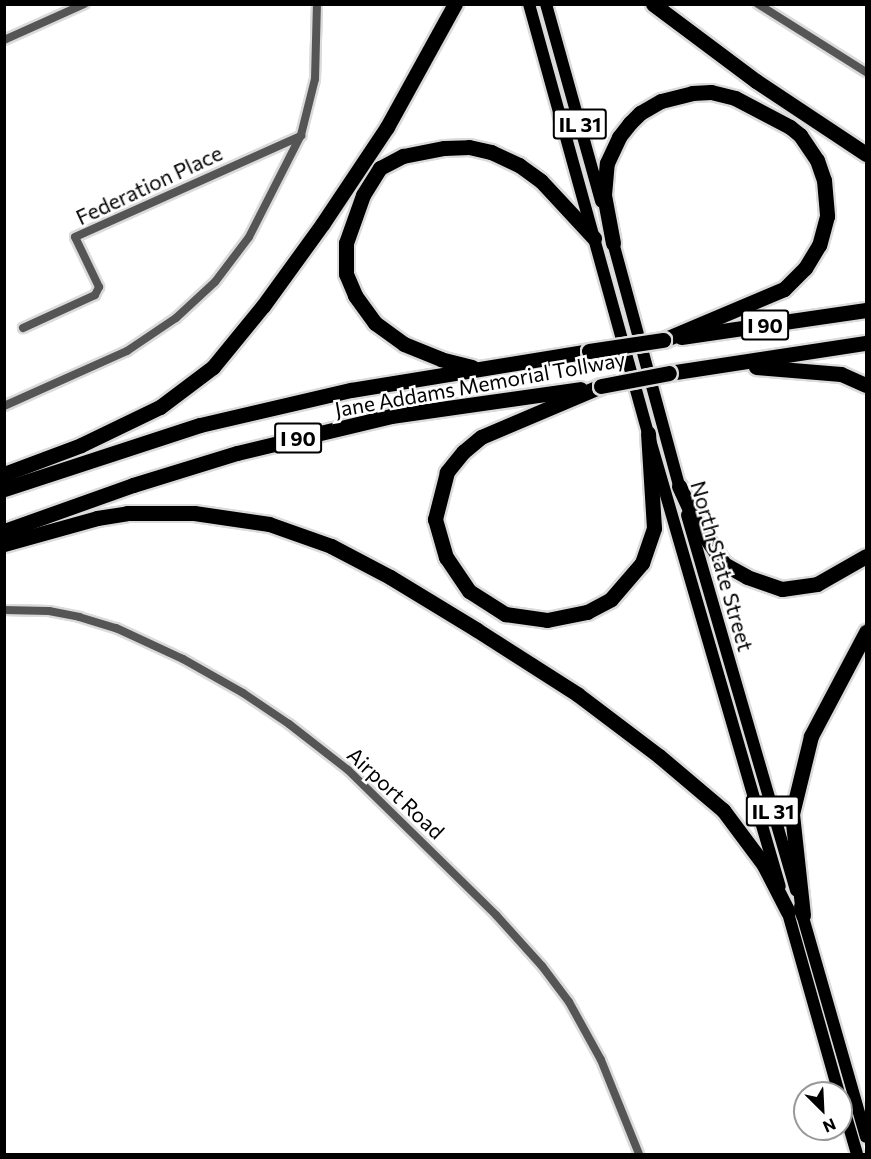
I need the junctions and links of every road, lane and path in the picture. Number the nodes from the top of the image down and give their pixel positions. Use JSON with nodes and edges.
{"nodes":[{"id":1,"x":84,"y":4,"type":"edge"},
{"id":2,"x":317,"y":4,"type":"edge"},
{"id":3,"x":455,"y":4,"type":"edge"},
{"id":4,"x":529,"y":4,"type":"edge"},
{"id":5,"x":546,"y":4,"type":"edge"},
{"id":6,"x":653,"y":4,"type":"edge"},
{"id":7,"x":758,"y":4,"type":"edge"},
{"id":8,"x":4,"y":40,"type":"edge"},
{"id":9,"x":867,"y":72,"type":"edge"},
{"id":10,"x":301,"y":135,"type":"junction"},
{"id":11,"x":867,"y":154,"type":"edge"},
{"id":12,"x":594,"y":238,"type":"junction"},
{"id":13,"x":613,"y":243,"type":"junction"},
{"id":14,"x":867,"y":310,"type":"edge"},
{"id":15,"x":23,"y":328,"type":"dead end"},
{"id":16,"x":663,"y":340,"type":"junction"},
{"id":17,"x":867,"y":343,"type":"edge"},
{"id":18,"x":723,"y":366,"type":"junction"},
{"id":19,"x":478,"y":369,"type":"junction"},
{"id":20,"x":867,"y":385,"type":"edge"},
{"id":21,"x":601,"y":386,"type":"junction"},
{"id":22,"x":4,"y":406,"type":"edge"},
{"id":23,"x":648,"y":434,"type":"junction"},
{"id":24,"x":4,"y":474,"type":"edge"},
{"id":25,"x":679,"y":486,"type":"junction"},
{"id":26,"x":4,"y":489,"type":"edge"},
{"id":27,"x":4,"y":531,"type":"edge"},
{"id":28,"x":4,"y":544,"type":"edge"},
{"id":29,"x":867,"y":556,"type":"edge"},
{"id":30,"x":4,"y":610,"type":"edge"},
{"id":31,"x":867,"y":632,"type":"edge"},
{"id":32,"x":795,"y":914,"type":"junction"},
{"id":33,"x":836,"y":1081,"type":"edge"},
{"id":34,"x":867,"y":1137,"type":"edge"},
{"id":35,"x":639,"y":1155,"type":"edge"}],
"edges":[{"from":1,"to":8,"type":"street"},
{"from":2,"to":10,"type":"street"},
{"from":3,"to":24,"type":"highway"},
{"from":4,"to":12,"type":"main road","name":"North State Street","number":"IL 31"},
{"from":5,"to":13,"type":"main road","name":"North State Street","number":"IL 31"},
{"from":6,"to":11,"type":"highway"},
{"from":7,"to":9,"type":"street"},
{"from":10,"to":15,"type":"street","name":"Federation Place"},
{"from":10,"to":22,"type":"street"},
{"from":12,"to":19,"type":"highway"},
{"from":12,"to":23,"type":"main road","name":"North State Street","number":"IL 31"},
{"from":13,"to":16,"type":"highway"},
{"from":13,"to":25,"type":"main road","name":"North State Street","number":"IL 31"},
{"from":14,"to":16,"type":"highway","name":"Jane Addams Memorial Tollway","number":"I 90"},
{"from":16,"to":19,"type":"highway","name":"Jane Addams Memorial Tollway","number":"I 90","bridge":true},
{"from":17,"to":18,"type":"highway","name":"Jane Addams Memorial Tollway","number":"I 90"},
{"from":18,"to":20,"type":"highway"},
{"from":18,"to":21,"type":"highway","name":"Jane Addams Memorial Tollway","number":"I 90","bridge":true},
{"from":19,"to":26,"type":"highway","name":"Jane Addams Memorial Tollway","number":"I 90"},
{"from":21,"to":23,"type":"highway"},
{"from":21,"to":27,"type":"highway","name":"Jane Addams Memorial Tollway","number":"I 90"},
{"from":23,"to":32,"type":"main road","name":"North State Street","number":"IL 31"},
{"from":25,"to":29,"type":"highway"},
{"from":25,"to":32,"type":"main road","name":"North State Street","number":"IL 31"},
{"from":28,"to":32,"type":"highway"},
{"from":30,"to":35,"type":"street","name":"Airport Road"},
{"from":31,"to":32,"type":"highway"},
{"from":32,"to":33,"type":"main road","name":"North State Street","number":"IL 31"},
{"from":32,"to":34,"type":"main road","name":"North State Street","number":"IL 31"}]}
